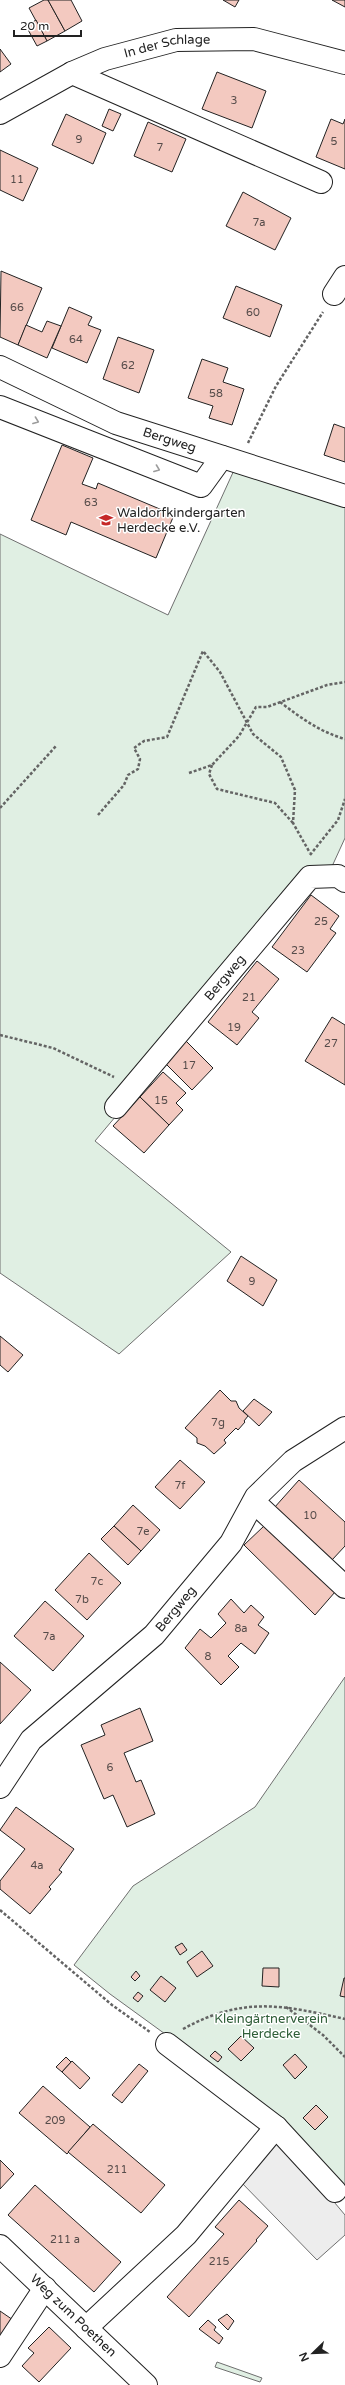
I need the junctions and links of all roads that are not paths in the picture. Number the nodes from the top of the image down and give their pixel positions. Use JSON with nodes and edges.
{"nodes":[{"id":1,"x":345,"y":63,"type":"edge"},
{"id":2,"x":72,"y":73,"type":"junction"},
{"id":3,"x":0,"y":113,"type":"edge"},
{"id":4,"x":321,"y":182,"type":"dead end"},
{"id":5,"x":0,"y":367,"type":"edge"},
{"id":6,"x":0,"y":407,"type":"edge"},
{"id":7,"x":222,"y":457,"type":"junction"},
{"id":8,"x":345,"y":496,"type":"edge"},
{"id":9,"x":345,"y":881,"type":"edge"},
{"id":10,"x":116,"y":1107,"type":"dead end"},
{"id":11,"x":345,"y":1428,"type":"edge"},
{"id":12,"x":254,"y":1502,"type":"junction"},
{"id":13,"x":345,"y":1587,"type":"edge"},
{"id":14,"x":0,"y":1787,"type":"edge"},
{"id":15,"x":167,"y":2044,"type":"road end"},
{"id":16,"x":276,"y":2128,"type":"junction"},
{"id":17,"x":336,"y":2191,"type":"dead end"},
{"id":18,"x":0,"y":2246,"type":"edge"},
{"id":19,"x":45,"y":2288,"type":"junction"},
{"id":20,"x":86,"y":2328,"type":"junction"},
{"id":21,"x":0,"y":2356,"type":"edge"},
{"id":22,"x":146,"y":2385,"type":"edge"}],
"edges":[{"from":1,"to":2,"type":"street","name":"In der Schlage"},
{"from":2,"to":3,"type":"street","name":"In der Schlage"},
{"from":2,"to":4,"type":"street"},
{"from":5,"to":7,"type":"street","name":"Bergweg"},
{"from":6,"to":7,"type":"street","one_way":true},
{"from":7,"to":8,"type":"street","name":"Bergweg"},
{"from":9,"to":10,"type":"street","name":"Bergweg"},
{"from":11,"to":12,"type":"street","name":"Bergweg"},
{"from":12,"to":13,"type":"street"},
{"from":12,"to":14,"type":"street","name":"Bergweg"},
{"from":15,"to":16,"type":"street"},
{"from":16,"to":17,"type":"street"},
{"from":16,"to":20,"type":"street"},
{"from":18,"to":19,"type":"street","name":"Weg zum Poethen"},
{"from":19,"to":20,"type":"street","name":"Weg zum Poethen"},
{"from":19,"to":21,"type":"street"},
{"from":20,"to":22,"type":"street","name":"Weg zum Poethen"}]}
